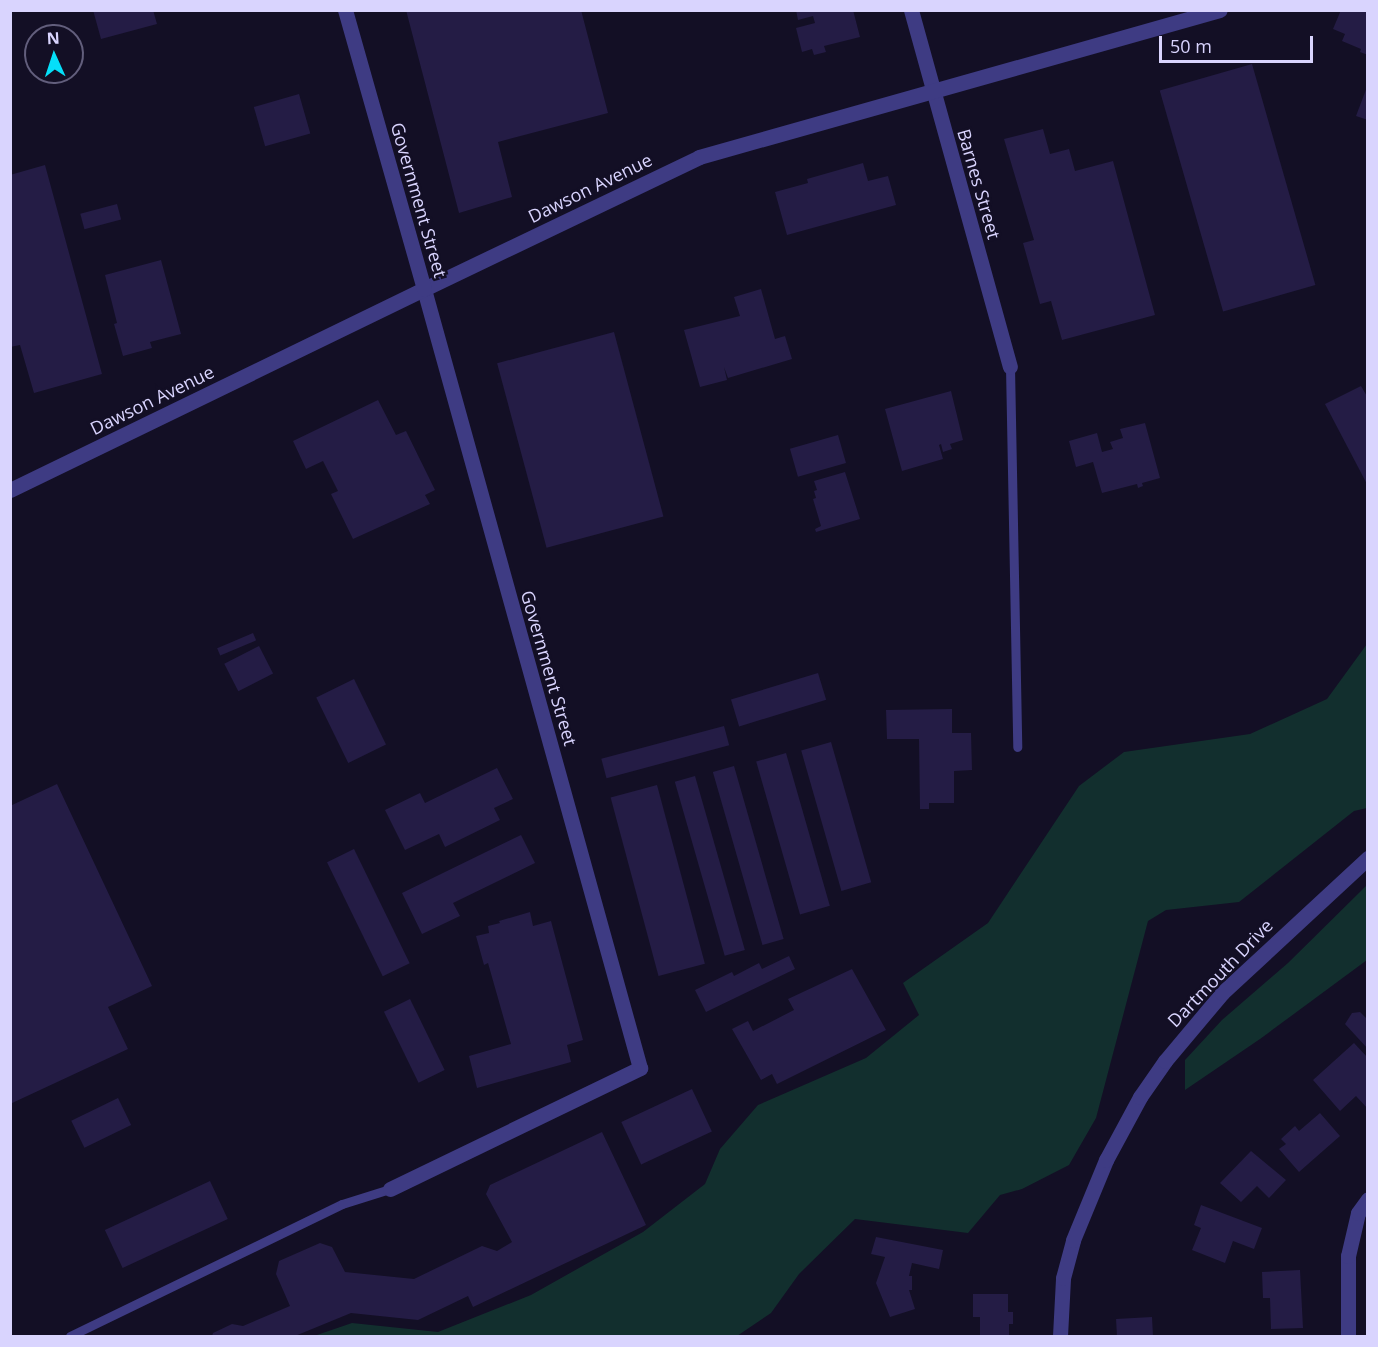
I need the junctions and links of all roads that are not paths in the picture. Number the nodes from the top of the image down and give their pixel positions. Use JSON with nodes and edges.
{"nodes":[{"id":1,"x":345,"y":10,"type":"edge"},
{"id":2,"x":911,"y":10,"type":"edge"},
{"id":3,"x":1220,"y":10,"type":"edge"},
{"id":4,"x":933,"y":91,"type":"junction"},
{"id":5,"x":424,"y":289,"type":"junction"},
{"id":6,"x":1010,"y":367,"type":"joint"},
{"id":7,"x":10,"y":490,"type":"edge"},
{"id":8,"x":1017,"y":747,"type":"dead end"},
{"id":9,"x":1368,"y":858,"type":"edge"},
{"id":10,"x":390,"y":1189,"type":"joint"},
{"id":11,"x":1368,"y":1199,"type":"edge"},
{"id":12,"x":70,"y":1336,"type":"edge"},
{"id":13,"x":1060,"y":1336,"type":"edge"},
{"id":14,"x":1348,"y":1336,"type":"edge"}],
"edges":[{"from":1,"to":5,"type":"street","name":"Government Street"},
{"from":2,"to":4,"type":"street","name":"Barnes Street"},
{"from":3,"to":4,"type":"street","name":"Dawson Avenue"},
{"from":4,"to":5,"type":"street","name":"Dawson Avenue"},
{"from":4,"to":6,"type":"street","name":"Barnes Street"},
{"from":5,"to":7,"type":"street","name":"Dawson Avenue"},
{"from":5,"to":10,"type":"street","name":"Government Street"},
{"from":6,"to":8,"type":"lane"},
{"from":9,"to":13,"type":"street","name":"Dartmouth Drive"},
{"from":10,"to":12,"type":"lane"},
{"from":11,"to":14,"type":"street"}]}
